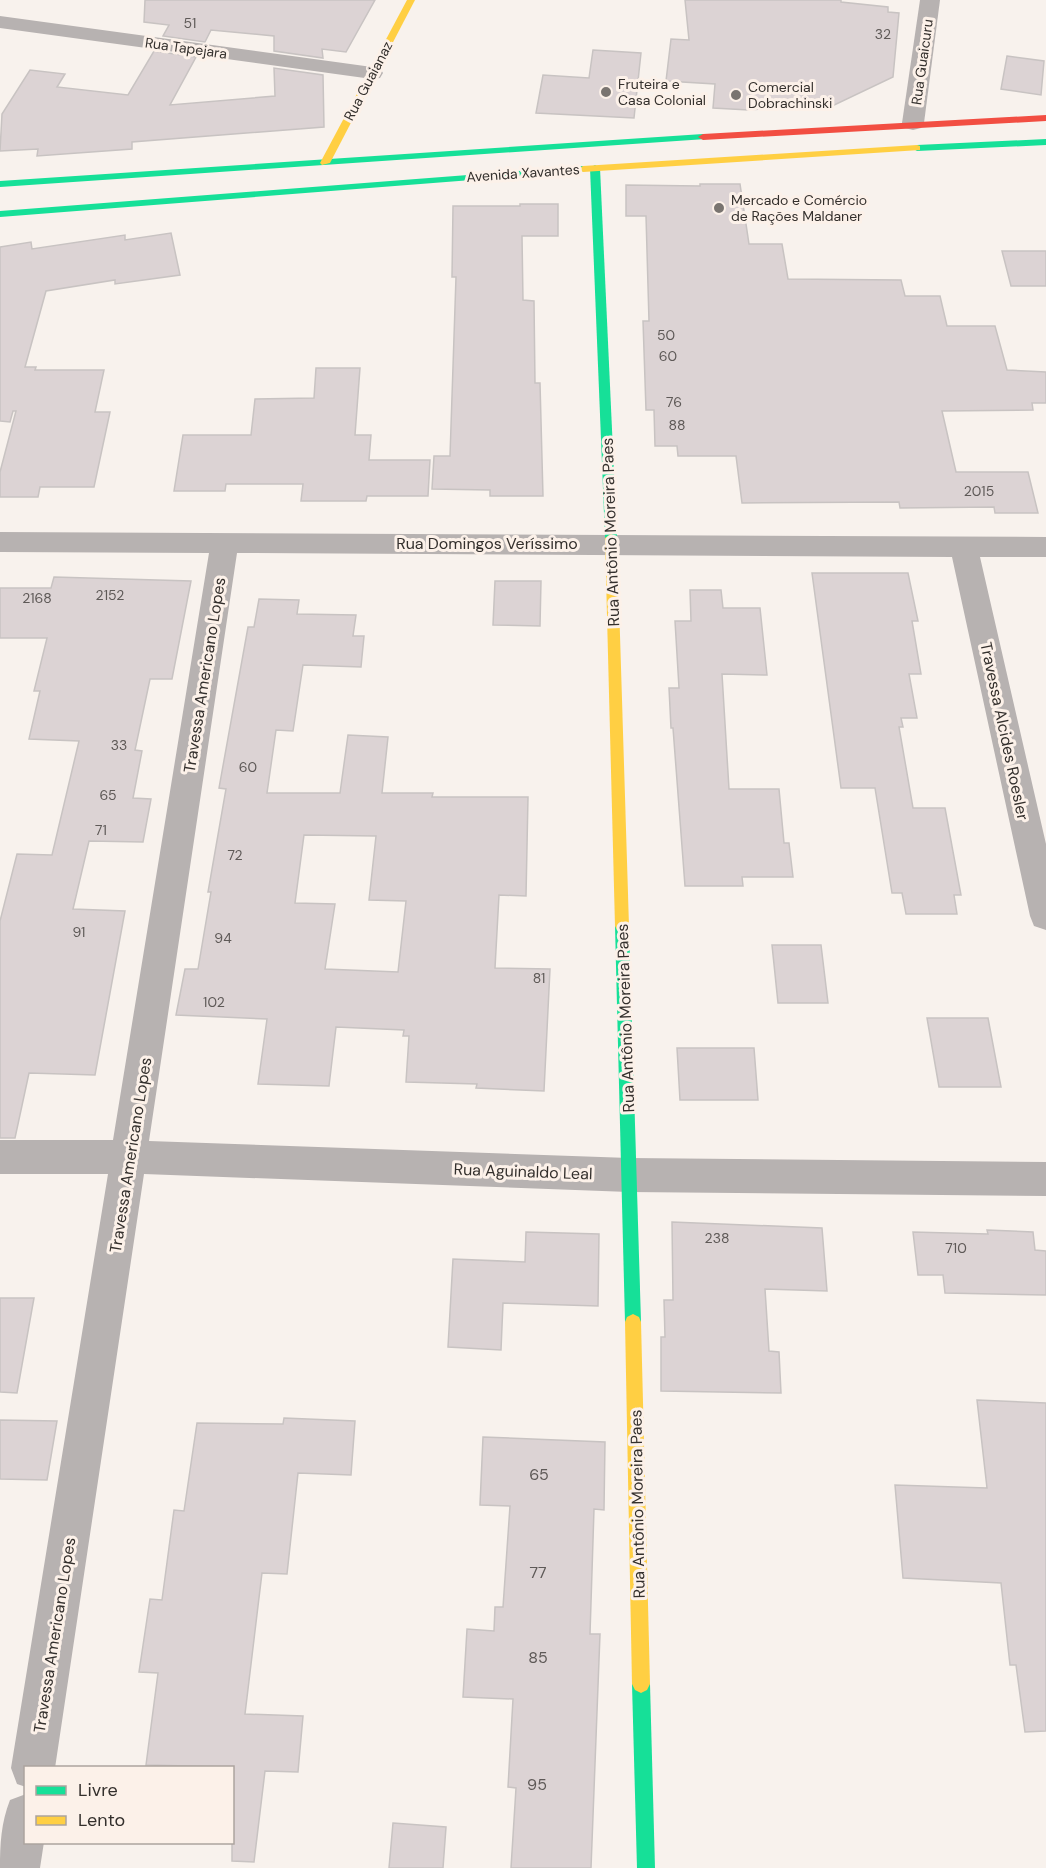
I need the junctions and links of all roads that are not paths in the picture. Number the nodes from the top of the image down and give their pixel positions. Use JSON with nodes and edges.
{"nodes":[{"id":1,"x":411,"y":0,"type":"edge"},
{"id":2,"x":930,"y":0,"type":"edge"},
{"id":3,"x":0,"y":22,"type":"edge"},
{"id":4,"x":372,"y":73,"type":"junction"},
{"id":5,"x":1046,"y":117,"type":"edge"},
{"id":6,"x":913,"y":123,"type":"junction"},
{"id":7,"x":1046,"y":142,"type":"edge"},
{"id":8,"x":325,"y":163,"type":"junction"},
{"id":9,"x":595,"y":168,"type":"junction"},
{"id":10,"x":0,"y":184,"type":"edge"},
{"id":11,"x":0,"y":214,"type":"edge"},
{"id":12,"x":0,"y":542,"type":"edge"},
{"id":13,"x":225,"y":542,"type":"junction"},
{"id":14,"x":611,"y":543,"type":"junction"},
{"id":15,"x":964,"y":546,"type":"junction"},
{"id":16,"x":1046,"y":547,"type":"edge"},
{"id":17,"x":1046,"y":916,"type":"edge"},
{"id":18,"x":0,"y":1157,"type":"edge"},
{"id":19,"x":130,"y":1157,"type":"junction"},
{"id":20,"x":629,"y":1175,"type":"junction"},
{"id":21,"x":1046,"y":1179,"type":"edge"},
{"id":22,"x":33,"y":1766,"type":"edge"},
{"id":23,"x":24,"y":1828,"type":"edge"},
{"id":24,"x":17,"y":1868,"type":"edge"},
{"id":25,"x":646,"y":1868,"type":"edge"}],
"edges":[{"from":1,"to":4,"type":"main road","name":"Rua Guaianaz"},
{"from":2,"to":6,"type":"street","name":"Rua Guaicuru"},
{"from":3,"to":4,"type":"street","name":"Rua Tapejara"},
{"from":4,"to":8,"type":"main road","name":"Rua Guaianaz"},
{"from":5,"to":6,"type":"main road","name":"Avenida Xavantes"},
{"from":6,"to":8,"type":"main road","name":"Avenida Xavantes"},
{"from":7,"to":9,"type":"main road","name":"Avenida Xavantes"},
{"from":8,"to":10,"type":"main road","name":"Avenida Xavantes"},
{"from":9,"to":11,"type":"main road","name":"Avenida Xavantes"},
{"from":9,"to":14,"type":"main road","name":"Rua Antônio Moreira Paes"},
{"from":12,"to":13,"type":"street","name":"Rua Domingos Veríssimo"},
{"from":13,"to":14,"type":"street","name":"Rua Domingos Veríssimo"},
{"from":13,"to":19,"type":"street","name":"Travessa Americano Lopes"},
{"from":14,"to":15,"type":"street","name":"Rua Domingos Veríssimo"},
{"from":14,"to":20,"type":"main road","name":"Rua Antônio Moreira Paes"},
{"from":15,"to":16,"type":"street","name":"Rua Domingos Veríssimo"},
{"from":15,"to":17,"type":"street","name":"Travessa Alcides Roesler"},
{"from":18,"to":19,"type":"street","name":"Rua Aguinaldo Leal"},
{"from":19,"to":20,"type":"street","name":"Rua Aguinaldo Leal"},
{"from":19,"to":22,"type":"street","name":"Travessa Americano Lopes"},
{"from":20,"to":21,"type":"street","name":"Rua Aguinaldo Leal"},
{"from":20,"to":25,"type":"main road","name":"Rua Antônio Moreira Paes"},
{"from":23,"to":24,"type":"street"}]}
